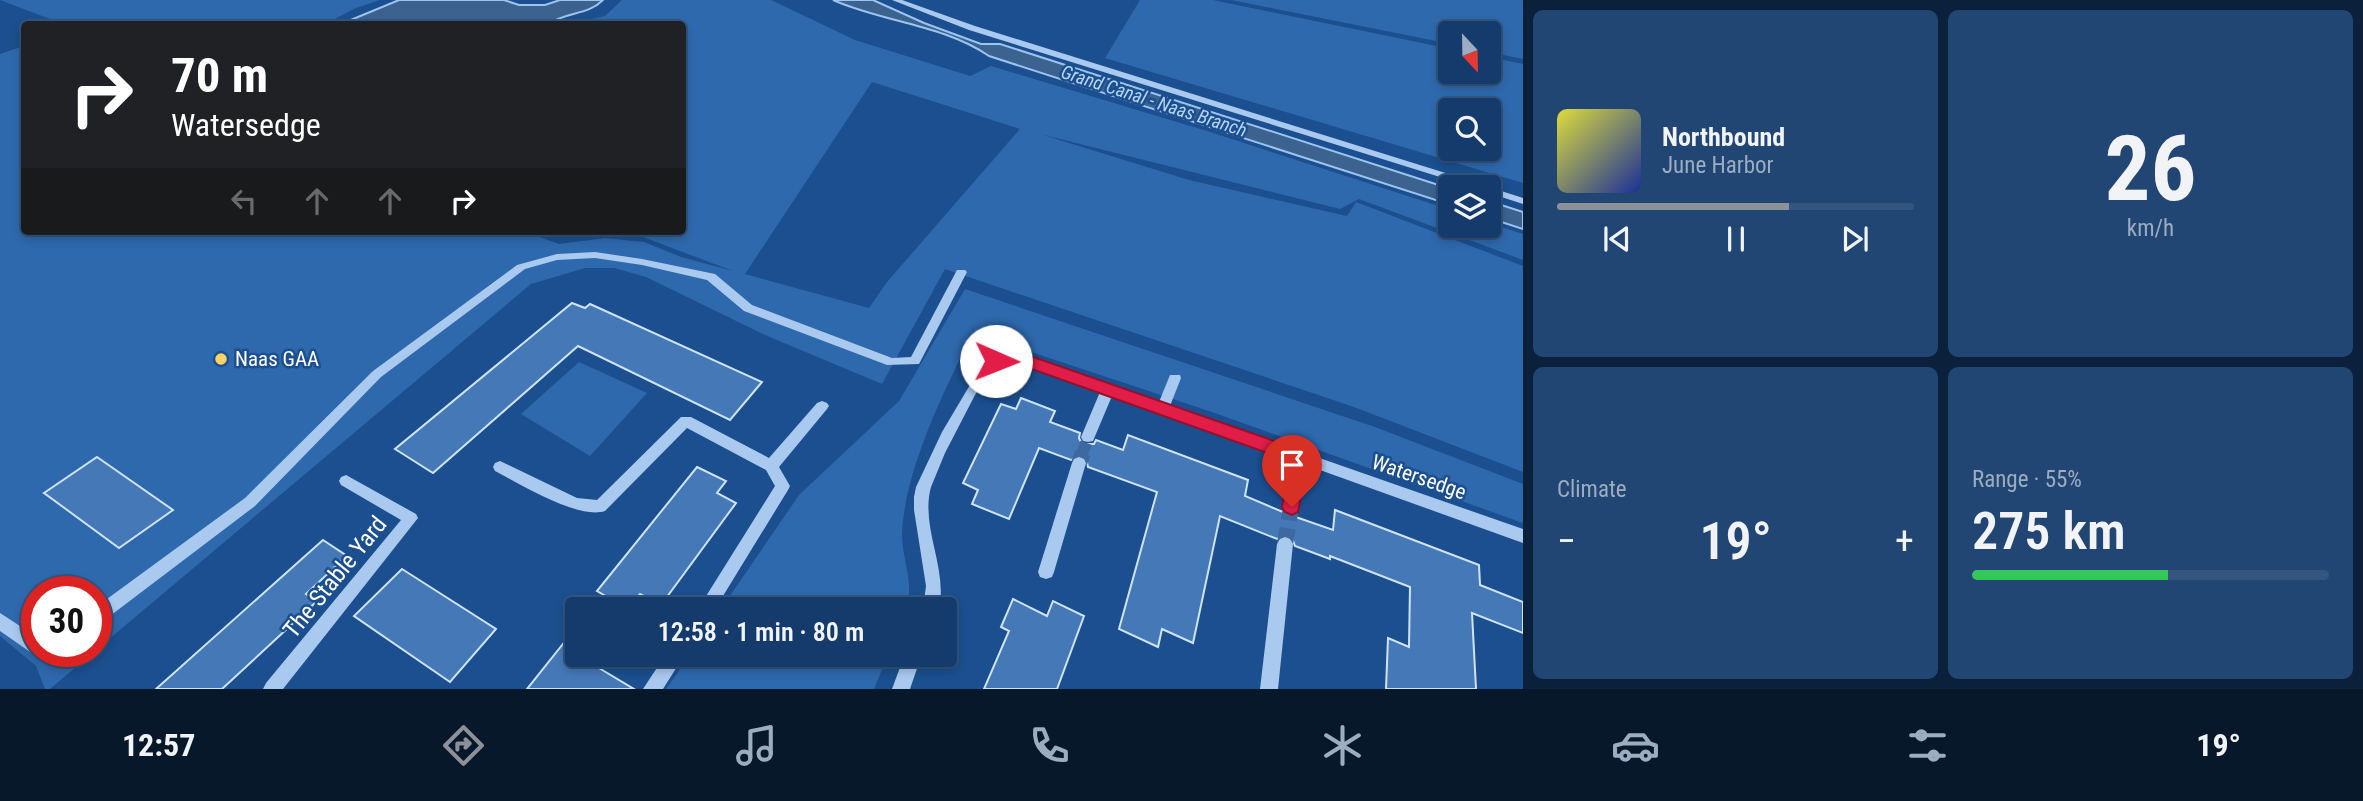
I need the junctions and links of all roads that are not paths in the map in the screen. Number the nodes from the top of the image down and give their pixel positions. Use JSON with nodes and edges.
{"nodes":[{"id":1,"x":895,"y":0,"type":"edge"},
{"id":2,"x":1442,"y":175,"type":"edge"},
{"id":3,"x":1501,"y":194,"type":"edge"},
{"id":4,"x":1523,"y":201,"type":"edge"},
{"id":5,"x":961,"y":272,"type":"dead end"},
{"id":6,"x":1175,"y":378,"type":"dead end"},
{"id":7,"x":1108,"y":389,"type":"junction"},
{"id":8,"x":822,"y":406,"type":"dead end"},
{"id":9,"x":1163,"y":408,"type":"junction"},
{"id":10,"x":1088,"y":437,"type":"tunnel mouth"},
{"id":11,"x":1300,"y":457,"type":"junction"},
{"id":12,"x":1079,"y":463,"type":"tunnel mouth"},
{"id":13,"x":771,"y":466,"type":"junction"},
{"id":14,"x":500,"y":467,"type":"dead end"},
{"id":15,"x":346,"y":481,"type":"dead end"},
{"id":16,"x":1292,"y":507,"type":"tunnel mouth"},
{"id":17,"x":1523,"y":536,"type":"edge"},
{"id":18,"x":1284,"y":544,"type":"tunnel mouth"},
{"id":19,"x":1046,"y":572,"type":"dead end"},
{"id":20,"x":714,"y":597,"type":"edge"},
{"id":21,"x":936,"y":597,"type":"edge"},
{"id":22,"x":112,"y":605,"type":"edge"},
{"id":23,"x":0,"y":621,"type":"edge"},
{"id":24,"x":21,"y":637,"type":"edge"},
{"id":25,"x":668,"y":667,"type":"edge"},
{"id":26,"x":909,"y":667,"type":"edge"},
{"id":27,"x":272,"y":689,"type":"edge"},
{"id":28,"x":652,"y":689,"type":"edge"},
{"id":29,"x":901,"y":689,"type":"edge"},
{"id":30,"x":1269,"y":689,"type":"edge"}],
"edges":[{"from":1,"to":2,"type":"street"},
{"from":3,"to":4,"type":"street"},
{"from":5,"to":22,"type":"street"},
{"from":6,"to":9,"type":"street"},
{"from":7,"to":9,"type":"street","name":"Watersedge"},
{"from":7,"to":10,"type":"street"},
{"from":7,"to":21,"type":"street","name":"Watersedge"},
{"from":8,"to":13,"type":"street"},
{"from":9,"to":11,"type":"street","name":"Watersedge"},
{"from":11,"to":16,"type":"street"},
{"from":11,"to":17,"type":"street","name":"Watersedge"},
{"from":12,"to":19,"type":"street"},
{"from":13,"to":14,"type":"street"},
{"from":13,"to":20,"type":"street"},
{"from":15,"to":27,"type":"street","name":"The Stable Yard"},
{"from":18,"to":30,"type":"street"},
{"from":23,"to":24,"type":"street"},
{"from":25,"to":28,"type":"street"},
{"from":26,"to":29,"type":"street"}]}
